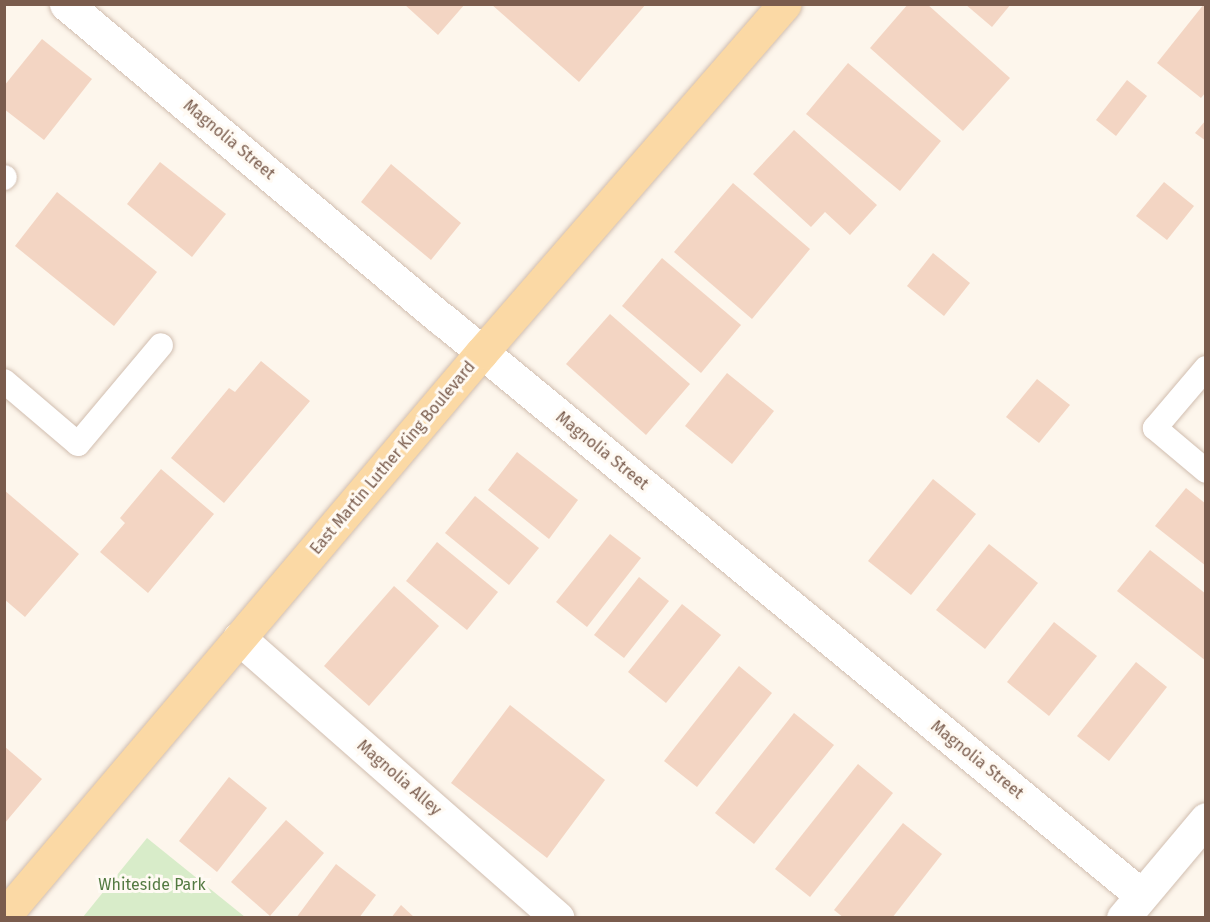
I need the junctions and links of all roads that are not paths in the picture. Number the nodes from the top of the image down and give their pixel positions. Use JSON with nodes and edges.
{"nodes":[{"id":1,"x":66,"y":4,"type":"edge"},
{"id":2,"x":785,"y":4,"type":"edge"},
{"id":3,"x":161,"y":345,"type":"dead end"},
{"id":4,"x":482,"y":352,"type":"junction"},
{"id":5,"x":1206,"y":368,"type":"edge"},
{"id":6,"x":4,"y":381,"type":"edge"},
{"id":7,"x":1206,"y":471,"type":"edge"},
{"id":8,"x":239,"y":638,"type":"junction"},
{"id":9,"x":1206,"y":819,"type":"edge"},
{"id":10,"x":1132,"y":906,"type":"edge"},
{"id":11,"x":4,"y":916,"type":"edge"},
{"id":12,"x":558,"y":918,"type":"edge"}],
"edges":[{"from":1,"to":4,"type":"street","name":"Magnolia Street"},
{"from":2,"to":4,"type":"main road","name":"East Martin Luther King Boulevard"},
{"from":3,"to":6,"type":"lane"},
{"from":4,"to":8,"type":"main road","name":"East Martin Luther King Boulevard"},
{"from":4,"to":10,"type":"street","name":"Magnolia Street"},
{"from":5,"to":7,"type":"lane"},
{"from":8,"to":11,"type":"main road","name":"East Martin Luther King Boulevard"},
{"from":8,"to":12,"type":"street","name":"Magnolia Alley"},
{"from":9,"to":10,"type":"street"}]}
